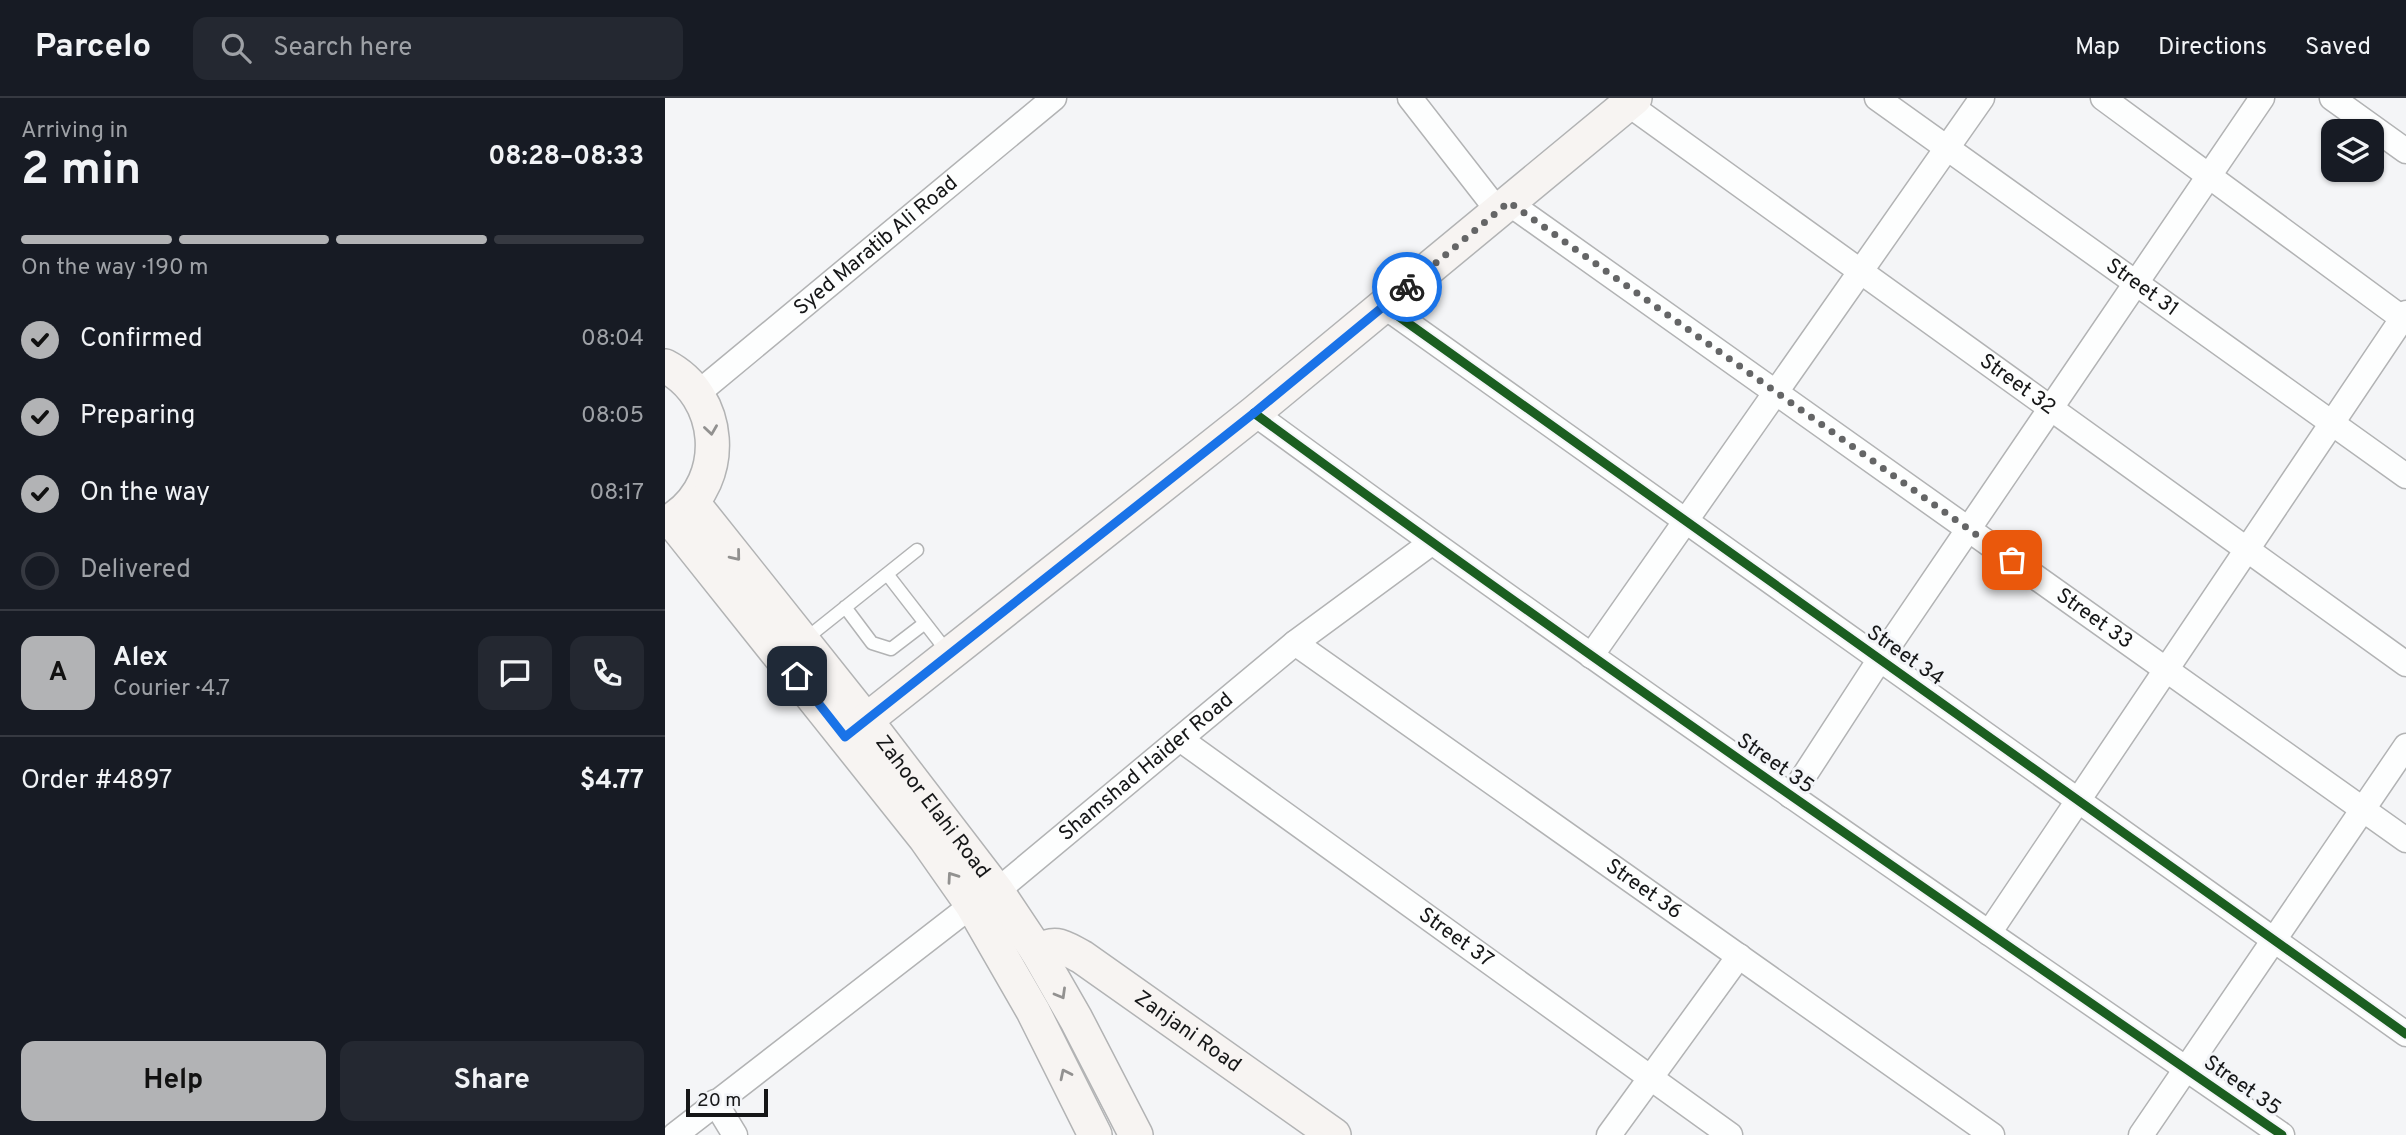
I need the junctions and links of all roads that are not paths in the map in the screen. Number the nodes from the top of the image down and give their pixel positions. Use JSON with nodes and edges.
{"nodes":[{"id":1,"x":1054,"y":98,"type":"edge"},
{"id":2,"x":1411,"y":98,"type":"edge"},
{"id":3,"x":1877,"y":98,"type":"edge"},
{"id":4,"x":1982,"y":98,"type":"edge"},
{"id":5,"x":2103,"y":98,"type":"edge"},
{"id":6,"x":2262,"y":98,"type":"edge"},
{"id":7,"x":2332,"y":98,"type":"edge"},
{"id":8,"x":1632,"y":101,"type":"edge"},
{"id":9,"x":1947,"y":148,"type":"junction"},
{"id":10,"x":2406,"y":152,"type":"edge"},
{"id":11,"x":2209,"y":176,"type":"junction"},
{"id":12,"x":1504,"y":207,"type":"junction"},
{"id":13,"x":1861,"y":271,"type":"junction"},
{"id":14,"x":2136,"y":283,"type":"junction"},
{"id":15,"x":1384,"y":306,"type":"junction"},
{"id":16,"x":2404,"y":315,"type":"edge"},
{"id":17,"x":665,"y":366,"type":"edge"},
{"id":18,"x":1776,"y":392,"type":"junction"},
{"id":19,"x":698,"y":393,"type":"junction"},
{"id":20,"x":2050,"y":408,"type":"junction"},
{"id":21,"x":1254,"y":413,"type":"junction"},
{"id":22,"x":2332,"y":423,"type":"junction"},
{"id":23,"x":2406,"y":476,"type":"edge"},
{"id":24,"x":677,"y":516,"type":"edge"},
{"id":25,"x":1686,"y":521,"type":"junction"},
{"id":26,"x":1968,"y":529,"type":"junction"},
{"id":27,"x":1431,"y":543,"type":"junction"},
{"id":28,"x":2247,"y":549,"type":"junction"},
{"id":29,"x":918,"y":550,"type":"dead end"},
{"id":30,"x":887,"y":574,"type":"junction"},
{"id":31,"x":845,"y":607,"type":"junction"},
{"id":32,"x":925,"y":623,"type":"junction"},
{"id":33,"x":1295,"y":643,"type":"junction"},
{"id":34,"x":792,"y":648,"type":"junction"},
{"id":35,"x":950,"y":655,"type":"junction"},
{"id":36,"x":1591,"y":656,"type":"junction"},
{"id":37,"x":1880,"y":659,"type":"junction"},
{"id":38,"x":2406,"y":664,"type":"edge"},
{"id":39,"x":2166,"y":669,"type":"junction"},
{"id":40,"x":856,"y":729,"type":"junction"},
{"id":41,"x":1180,"y":739,"type":"junction"},
{"id":42,"x":2406,"y":746,"type":"edge"},
{"id":43,"x":1791,"y":796,"type":"junction"},
{"id":44,"x":2078,"y":800,"type":"junction"},
{"id":45,"x":2363,"y":809,"type":"junction"},
{"id":46,"x":2406,"y":840,"type":"edge"},
{"id":47,"x":984,"y":898,"type":"junction"},
{"id":48,"x":1989,"y":933,"type":"junction"},
{"id":49,"x":2274,"y":940,"type":"junction"},
{"id":50,"x":1037,"y":951,"type":"junction"},
{"id":51,"x":1739,"y":956,"type":"junction"},
{"id":52,"x":2406,"y":1034,"type":"edge"},
{"id":53,"x":2186,"y":1069,"type":"junction"},
{"id":54,"x":1649,"y":1077,"type":"junction"},
{"id":55,"x":715,"y":1102,"type":"junction"},
{"id":56,"x":675,"y":1135,"type":"edge"},
{"id":57,"x":735,"y":1135,"type":"edge"},
{"id":58,"x":1095,"y":1135,"type":"edge"},
{"id":59,"x":1136,"y":1135,"type":"edge"},
{"id":60,"x":1334,"y":1135,"type":"edge"},
{"id":61,"x":1609,"y":1135,"type":"edge"},
{"id":62,"x":1730,"y":1135,"type":"edge"},
{"id":63,"x":1992,"y":1135,"type":"edge"},
{"id":64,"x":2141,"y":1135,"type":"edge"},
{"id":65,"x":2282,"y":1135,"type":"edge"}],
"edges":[{"from":1,"to":19,"type":"street","name":"Syed Maratib Ali Road"},
{"from":2,"to":12,"type":"street","name":"Street 33"},
{"from":3,"to":9,"type":"street","name":"Street 31"},
{"from":4,"to":9,"type":"street"},
{"from":5,"to":11,"type":"street"},
{"from":6,"to":11,"type":"street"},
{"from":7,"to":10,"type":"street"},
{"from":8,"to":12,"type":"street"},
{"from":8,"to":13,"type":"street","name":"Street 32"},
{"from":9,"to":13,"type":"street"},
{"from":9,"to":14,"type":"street","name":"Street 31"},
{"from":11,"to":14,"type":"street"},
{"from":11,"to":16,"type":"street"},
{"from":12,"to":15,"type":"street"},
{"from":12,"to":18,"type":"street","name":"Street 33"},
{"from":13,"to":18,"type":"street"},
{"from":13,"to":20,"type":"street","name":"Street 32"},
{"from":14,"to":20,"type":"street"},
{"from":14,"to":22,"type":"street","name":"Street 31"},
{"from":15,"to":21,"type":"street"},
{"from":15,"to":25,"type":"street","name":"Street 34"},
{"from":16,"to":22,"type":"street"},
{"from":17,"to":19,"type":"street"},
{"from":18,"to":25,"type":"street"},
{"from":18,"to":26,"type":"street","name":"Street 33"},
{"from":19,"to":24,"type":"street","one_way":true},
{"from":20,"to":26,"type":"street"},
{"from":20,"to":28,"type":"street","name":"Street 32"},
{"from":21,"to":27,"type":"street","name":"Street 35"},
{"from":21,"to":35,"type":"street"},
{"from":22,"to":23,"type":"street","name":"Street 31"},
{"from":22,"to":28,"type":"street"},
{"from":24,"to":34,"type":"street","name":"Zahoor Elahi Road"},
{"from":25,"to":36,"type":"street"},
{"from":25,"to":37,"type":"street","name":"Street 34"},
{"from":26,"to":37,"type":"street"},
{"from":26,"to":39,"type":"street","name":"Street 33"},
{"from":27,"to":33,"type":"street","name":"Shamshad Haider Road"},
{"from":27,"to":36,"type":"street","name":"Street 35"},
{"from":28,"to":38,"type":"street","name":"Street 32"},
{"from":28,"to":39,"type":"street"},
{"from":29,"to":30,"type":"lane"},
{"from":30,"to":31,"type":"lane"},
{"from":30,"to":32,"type":"lane"},
{"from":31,"to":32,"type":"lane"},
{"from":31,"to":34,"type":"lane"},
{"from":32,"to":35,"type":"lane"},
{"from":33,"to":41,"type":"street","name":"Shamshad Haider Road"},
{"from":33,"to":51,"type":"street","name":"Street 36"},
{"from":34,"to":40,"type":"street","name":"Zahoor Elahi Road"},
{"from":35,"to":40,"type":"street"},
{"from":36,"to":43,"type":"street","name":"Street 35"},
{"from":37,"to":43,"type":"street"},
{"from":37,"to":44,"type":"street","name":"Street 34"},
{"from":39,"to":44,"type":"street"},
{"from":39,"to":45,"type":"street","name":"Street 33"},
{"from":40,"to":47,"type":"street","name":"Zahoor Elahi Road"},
{"from":41,"to":47,"type":"street","name":"Shamshad Haider Road"},
{"from":41,"to":54,"type":"street","name":"Street 37"},
{"from":42,"to":45,"type":"street"},
{"from":43,"to":48,"type":"street","name":"Street 35"},
{"from":44,"to":48,"type":"street"},
{"from":44,"to":49,"type":"street","name":"Street 34"},
{"from":45,"to":46,"type":"street","name":"Street 33"},
{"from":45,"to":49,"type":"street"},
{"from":47,"to":50,"type":"street","name":"Zahoor Elahi Road"},
{"from":47,"to":55,"type":"street","name":"Shamshad Haider Road"},
{"from":58,"to":47,"type":"street","name":"Zahoor Elahi Road","one_way":true},
{"from":48,"to":53,"type":"street","name":"Street 35"},
{"from":49,"to":52,"type":"street","name":"Street 34"},
{"from":49,"to":53,"type":"street"},
{"from":50,"to":59,"type":"street","name":"Zahoor Elahi Road","one_way":true},
{"from":50,"to":60,"type":"street","name":"Zanjani Road"},
{"from":51,"to":54,"type":"street"},
{"from":51,"to":63,"type":"street","name":"Street 36"},
{"from":53,"to":64,"type":"street"},
{"from":53,"to":65,"type":"street","name":"Street 35"},
{"from":54,"to":61,"type":"street"},
{"from":54,"to":62,"type":"street","name":"Street 37"},
{"from":55,"to":56,"type":"street","name":"Shamshad Haider Road"},
{"from":55,"to":57,"type":"street"}]}
